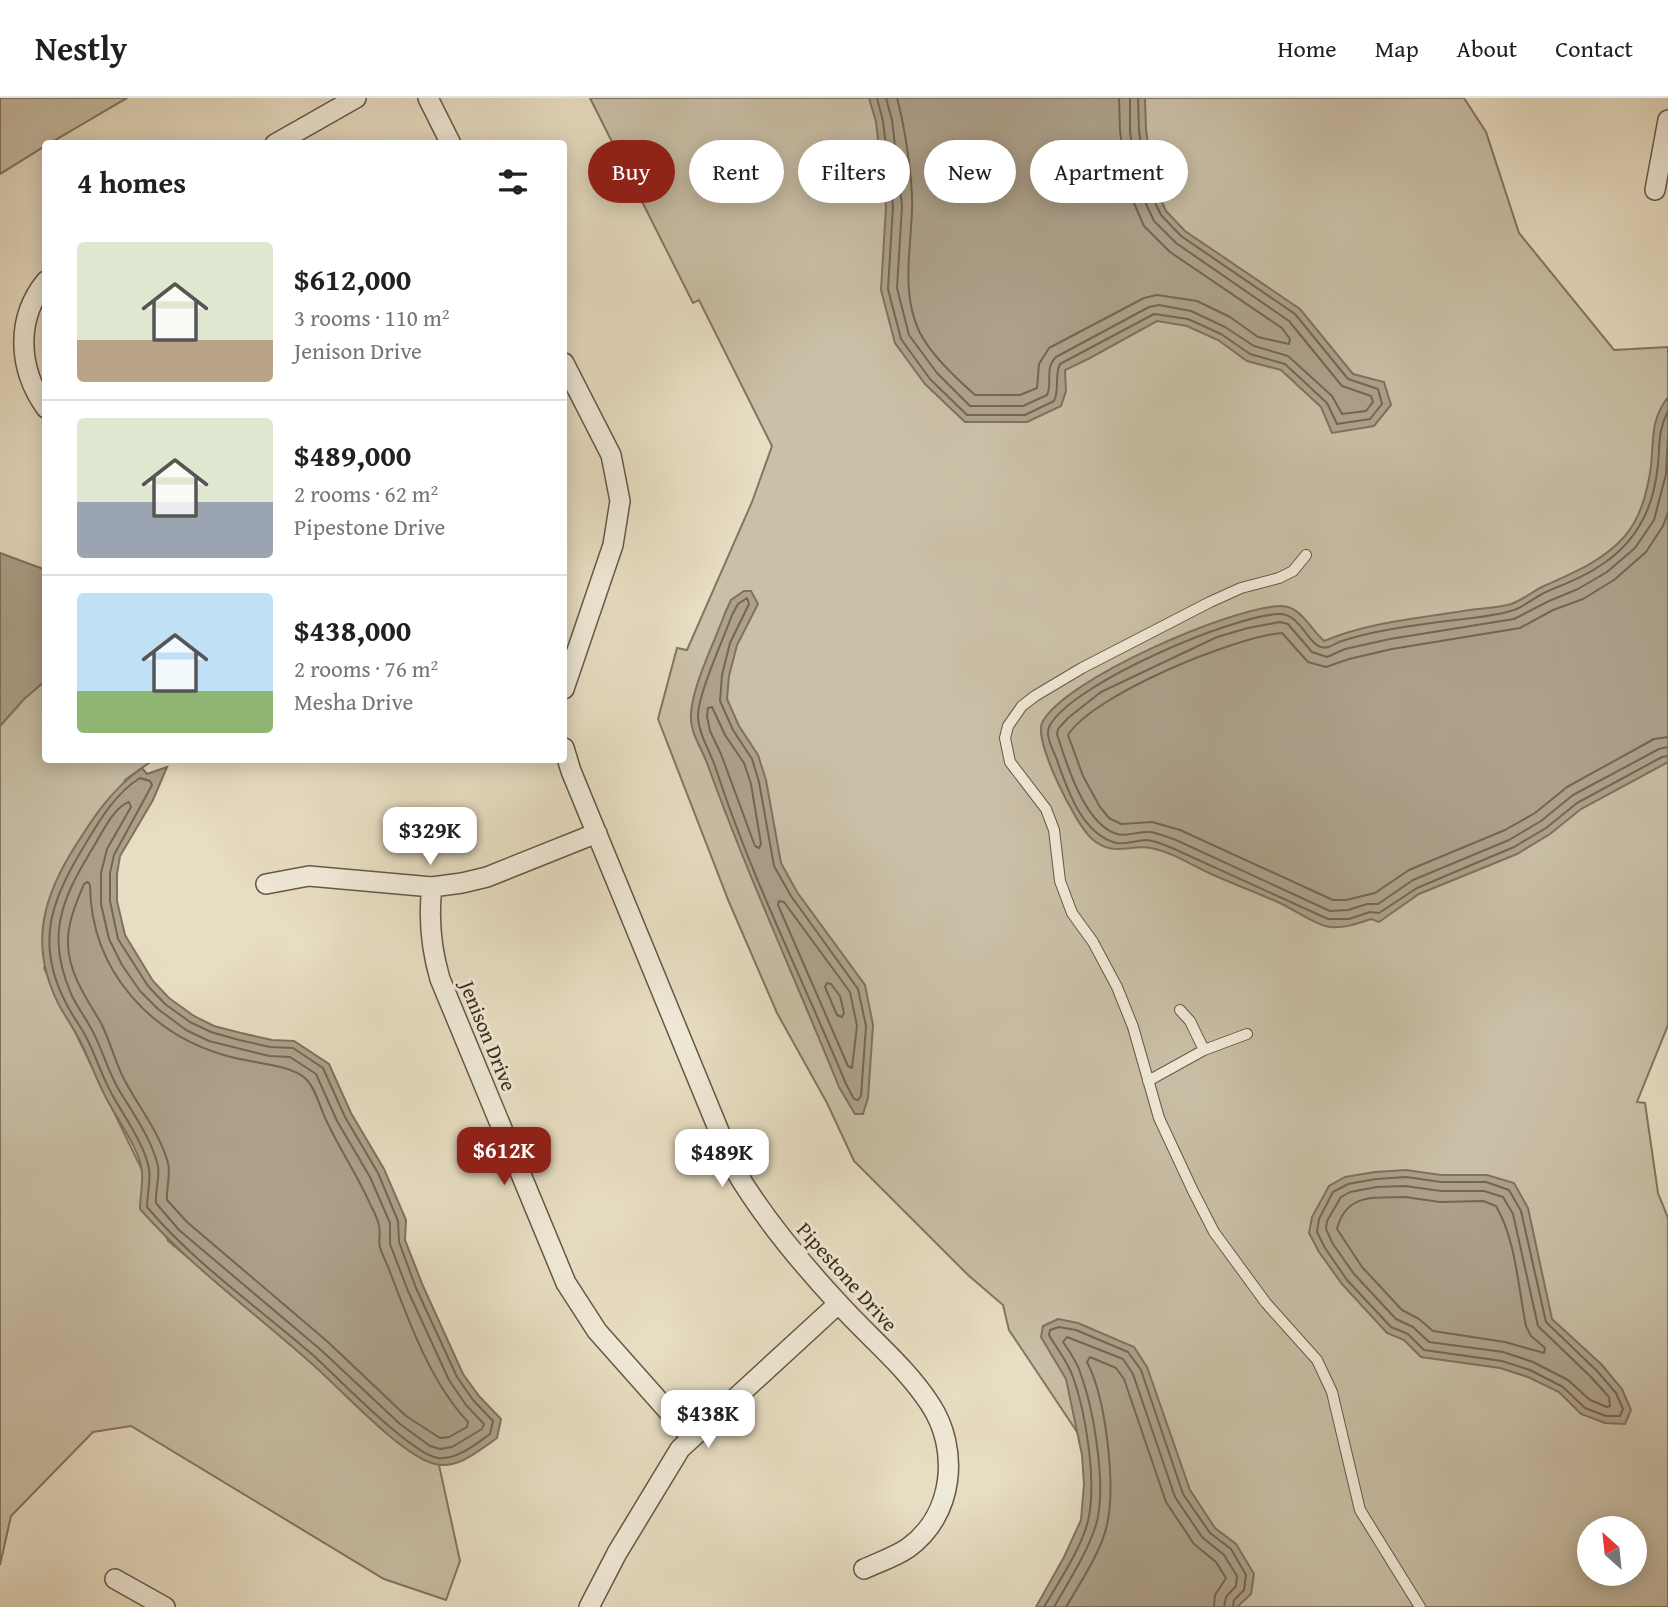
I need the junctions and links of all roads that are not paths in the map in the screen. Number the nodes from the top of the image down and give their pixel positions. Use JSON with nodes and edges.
{"nodes":[{"id":1,"x":356,"y":98,"type":"edge"},
{"id":2,"x":428,"y":98,"type":"edge"},
{"id":3,"x":1668,"y":120,"type":"edge"},
{"id":4,"x":282,"y":140,"type":"edge"},
{"id":5,"x":449,"y":140,"type":"edge"},
{"id":6,"x":1654,"y":190,"type":"dead end"},
{"id":7,"x":42,"y":288,"type":"edge"},
{"id":8,"x":567,"y":369,"type":"edge"},
{"id":9,"x":41,"y":400,"type":"edge"},
{"id":10,"x":1306,"y":555,"type":"dead end"},
{"id":11,"x":567,"y":680,"type":"edge"},
{"id":12,"x":567,"y":760,"type":"edge"},
{"id":13,"x":597,"y":833,"type":"junction"},
{"id":14,"x":266,"y":884,"type":"dead end"},
{"id":15,"x":432,"y":887,"type":"junction"},
{"id":16,"x":1180,"y":1010,"type":"dead end"},
{"id":17,"x":1247,"y":1034,"type":"dead end"},
{"id":18,"x":1204,"y":1050,"type":"junction"},
{"id":19,"x":1148,"y":1081,"type":"junction"},
{"id":20,"x":838,"y":1304,"type":"junction"},
{"id":21,"x":692,"y":1438,"type":"junction"},
{"id":22,"x":864,"y":1569,"type":"dead end"},
{"id":23,"x":115,"y":1579,"type":"dead end"},
{"id":24,"x":165,"y":1607,"type":"edge"},
{"id":25,"x":589,"y":1607,"type":"edge"},
{"id":26,"x":1420,"y":1607,"type":"edge"}],
"edges":[{"from":1,"to":4,"type":"street"},
{"from":2,"to":5,"type":"street"},
{"from":3,"to":6,"type":"street"},
{"from":7,"to":9,"type":"street"},
{"from":8,"to":11,"type":"street"},
{"from":10,"to":19,"type":"lane"},
{"from":12,"to":13,"type":"street","name":"Pipestone Drive"},
{"from":13,"to":15,"type":"street"},
{"from":13,"to":20,"type":"street","name":"Pipestone Drive"},
{"from":14,"to":15,"type":"street"},
{"from":15,"to":21,"type":"street","name":"Jenison Drive"},
{"from":16,"to":18,"type":"lane"},
{"from":17,"to":18,"type":"lane"},
{"from":18,"to":19,"type":"lane"},
{"from":19,"to":26,"type":"lane"},
{"from":20,"to":21,"type":"street"},
{"from":20,"to":22,"type":"street","name":"Pipestone Drive"},
{"from":21,"to":25,"type":"street"},
{"from":23,"to":24,"type":"street"}]}
